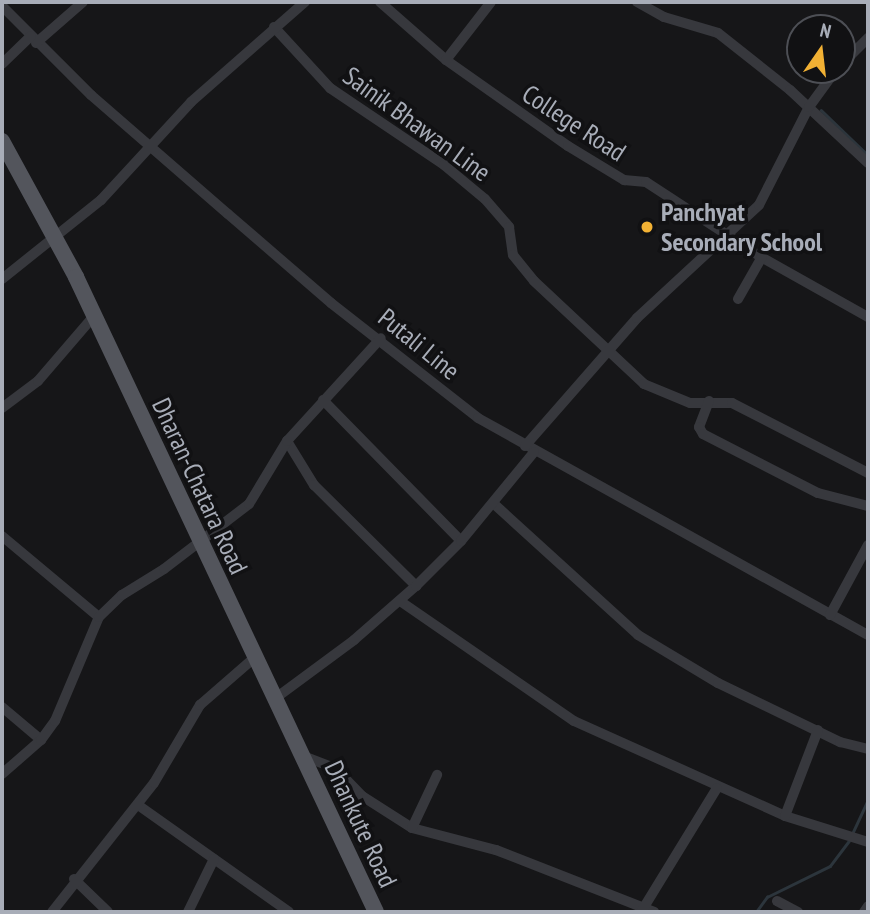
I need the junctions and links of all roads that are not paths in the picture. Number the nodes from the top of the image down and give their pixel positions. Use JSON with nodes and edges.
{"nodes":[{"id":1,"x":83,"y":2,"type":"edge"},
{"id":2,"x":305,"y":2,"type":"edge"},
{"id":3,"x":380,"y":2,"type":"edge"},
{"id":4,"x":491,"y":2,"type":"edge"},
{"id":5,"x":637,"y":2,"type":"edge"},
{"id":6,"x":2,"y":6,"type":"edge"},
{"id":7,"x":274,"y":27,"type":"junction"},
{"id":8,"x":34,"y":39,"type":"junction"},
{"id":9,"x":446,"y":60,"type":"junction"},
{"id":10,"x":2,"y":64,"type":"edge"},
{"id":11,"x":826,"y":84,"type":"edge"},
{"id":12,"x":809,"y":107,"type":"junction"},
{"id":13,"x":2,"y":141,"type":"edge"},
{"id":14,"x":150,"y":146,"type":"junction"},
{"id":15,"x":868,"y":163,"type":"edge"},
{"id":16,"x":56,"y":236,"type":"junction"},
{"id":17,"x":730,"y":236,"type":"junction"},
{"id":18,"x":762,"y":257,"type":"junction"},
{"id":19,"x":2,"y":279,"type":"edge"},
{"id":20,"x":738,"y":299,"type":"dead end"},
{"id":21,"x":94,"y":316,"type":"junction"},
{"id":22,"x":868,"y":317,"type":"edge"},
{"id":23,"x":381,"y":338,"type":"junction"},
{"id":24,"x":607,"y":352,"type":"junction"},
{"id":25,"x":323,"y":400,"type":"junction"},
{"id":26,"x":709,"y":401,"type":"junction"},
{"id":27,"x":2,"y":408,"type":"edge"},
{"id":28,"x":287,"y":441,"type":"junction"},
{"id":29,"x":529,"y":449,"type":"junction"},
{"id":30,"x":868,"y":473,"type":"edge"},
{"id":31,"x":493,"y":503,"type":"junction"},
{"id":32,"x":868,"y":506,"type":"edge"},
{"id":33,"x":2,"y":536,"type":"edge"},
{"id":34,"x":461,"y":541,"type":"junction"},
{"id":35,"x":201,"y":543,"type":"junction"},
{"id":36,"x":868,"y":545,"type":"edge"},
{"id":37,"x":416,"y":586,"type":"junction"},
{"id":38,"x":400,"y":601,"type":"junction"},
{"id":39,"x":830,"y":615,"type":"junction"},
{"id":40,"x":99,"y":617,"type":"junction"},
{"id":41,"x":868,"y":635,"type":"edge"},
{"id":42,"x":253,"y":659,"type":"junction"},
{"id":43,"x":273,"y":700,"type":"junction"},
{"id":44,"x":2,"y":707,"type":"edge"},
{"id":45,"x":818,"y":730,"type":"junction"},
{"id":46,"x":41,"y":740,"type":"junction"},
{"id":47,"x":868,"y":749,"type":"edge"},
{"id":48,"x":302,"y":756,"type":"junction"},
{"id":49,"x":2,"y":774,"type":"edge"},
{"id":50,"x":437,"y":775,"type":"dead end"},
{"id":51,"x":717,"y":788,"type":"junction"},
{"id":52,"x":138,"y":805,"type":"junction"},
{"id":53,"x":785,"y":816,"type":"junction"},
{"id":54,"x":412,"y":828,"type":"junction"},
{"id":55,"x":868,"y":842,"type":"edge"},
{"id":56,"x":215,"y":859,"type":"junction"},
{"id":57,"x":74,"y":879,"type":"junction"},
{"id":58,"x":777,"y":901,"type":"dead end"},
{"id":59,"x":868,"y":905,"type":"edge"},
{"id":60,"x":642,"y":910,"type":"edge"},
{"id":61,"x":52,"y":912,"type":"edge"},
{"id":62,"x":108,"y":912,"type":"edge"},
{"id":63,"x":188,"y":912,"type":"edge"},
{"id":64,"x":289,"y":912,"type":"edge"},
{"id":65,"x":376,"y":912,"type":"edge"},
{"id":66,"x":654,"y":912,"type":"edge"},
{"id":67,"x":797,"y":912,"type":"edge"},
{"id":68,"x":864,"y":912,"type":"edge"}],
"edges":[{"from":1,"to":8,"type":"street"},
{"from":2,"to":7,"type":"street"},
{"from":3,"to":9,"type":"street","name":"College Road"},
{"from":4,"to":9,"type":"street"},
{"from":5,"to":12,"type":"street"},
{"from":6,"to":8,"type":"street","name":"Putali Line"},
{"from":7,"to":14,"type":"street"},
{"from":7,"to":24,"type":"street","name":"Sainik Bhawan Line"},
{"from":8,"to":10,"type":"street"},
{"from":8,"to":14,"type":"street","name":"Putali Line"},
{"from":9,"to":17,"type":"street","name":"College Road"},
{"from":11,"to":12,"type":"street"},
{"from":12,"to":15,"type":"street"},
{"from":12,"to":17,"type":"street"},
{"from":13,"to":16,"type":"main road","name":"Dharan-Chatara Road"},
{"from":14,"to":16,"type":"street"},
{"from":14,"to":23,"type":"street","name":"Putali Line"},
{"from":16,"to":19,"type":"street"},
{"from":16,"to":21,"type":"main road","name":"Dharan-Chatara Road"},
{"from":17,"to":18,"type":"street","name":"College Road"},
{"from":17,"to":24,"type":"street"},
{"from":18,"to":20,"type":"street"},
{"from":18,"to":22,"type":"street","name":"College Road"},
{"from":21,"to":27,"type":"street"},
{"from":21,"to":35,"type":"main road","name":"Dharan-Chatara Road"},
{"from":23,"to":25,"type":"street"},
{"from":23,"to":29,"type":"street","name":"Putali Line"},
{"from":24,"to":26,"type":"street","name":"Sainik Bhawan Line"},
{"from":24,"to":29,"type":"street"},
{"from":25,"to":28,"type":"street"},
{"from":25,"to":34,"type":"street"},
{"from":26,"to":30,"type":"street","name":"Sainik Bhawan Line"},
{"from":26,"to":32,"type":"street"},
{"from":28,"to":35,"type":"street"},
{"from":28,"to":37,"type":"street"},
{"from":29,"to":31,"type":"street"},
{"from":29,"to":39,"type":"street","name":"Putali Line"},
{"from":31,"to":34,"type":"street"},
{"from":31,"to":45,"type":"street"},
{"from":33,"to":40,"type":"street"},
{"from":34,"to":37,"type":"street"},
{"from":35,"to":40,"type":"street"},
{"from":35,"to":42,"type":"main road","name":"Dharan-Chatara Road"},
{"from":36,"to":39,"type":"street"},
{"from":37,"to":38,"type":"street"},
{"from":38,"to":43,"type":"street"},
{"from":38,"to":51,"type":"street"},
{"from":39,"to":41,"type":"street","name":"Putali Line"},
{"from":40,"to":46,"type":"street"},
{"from":42,"to":43,"type":"main road","name":"Dharan-Chatara Road"},
{"from":42,"to":52,"type":"street"},
{"from":43,"to":48,"type":"main road","name":"Dharan-Chatara Road"},
{"from":44,"to":46,"type":"street"},
{"from":45,"to":47,"type":"street"},
{"from":45,"to":53,"type":"street"},
{"from":46,"to":49,"type":"street"},
{"from":48,"to":54,"type":"street"},
{"from":48,"to":65,"type":"main road","name":"Dhankute Road"},
{"from":50,"to":54,"type":"street"},
{"from":51,"to":53,"type":"street"},
{"from":51,"to":60,"type":"street"},
{"from":52,"to":56,"type":"street"},
{"from":52,"to":57,"type":"street"},
{"from":53,"to":55,"type":"street"},
{"from":54,"to":60,"type":"street"},
{"from":56,"to":63,"type":"street"},
{"from":56,"to":64,"type":"street"},
{"from":57,"to":61,"type":"street"},
{"from":57,"to":62,"type":"street"},
{"from":58,"to":67,"type":"street"},
{"from":59,"to":68,"type":"street"},
{"from":60,"to":66,"type":"street"}]}
